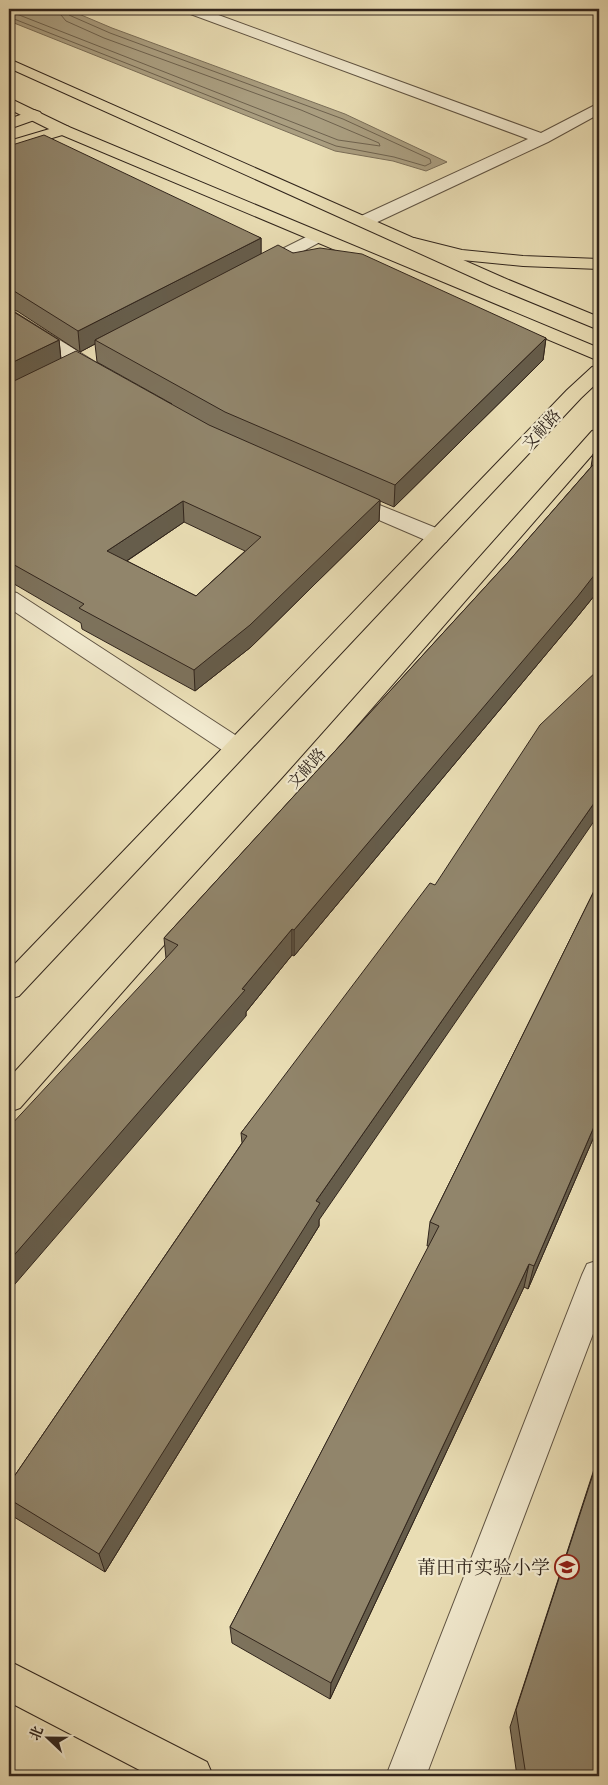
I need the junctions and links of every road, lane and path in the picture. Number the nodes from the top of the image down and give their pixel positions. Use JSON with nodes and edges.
{"nodes":[{"id":1,"x":190,"y":9,"type":"edge"},
{"id":2,"x":9,"y":63,"type":"edge"},
{"id":3,"x":9,"y":103,"type":"edge"},
{"id":4,"x":599,"y":108,"type":"edge"},
{"id":5,"x":34,"y":115,"type":"junction"},
{"id":6,"x":9,"y":124,"type":"edge"},
{"id":7,"x":64,"y":130,"type":"junction"},
{"id":8,"x":542,"y":139,"type":"junction"},
{"id":9,"x":9,"y":146,"type":"edge"},
{"id":10,"x":366,"y":221,"type":"junction"},
{"id":11,"x":316,"y":237,"type":"junction"},
{"id":12,"x":414,"y":243,"type":"junction"},
{"id":13,"x":599,"y":264,"type":"edge"},
{"id":14,"x":246,"y":274,"type":"edge"},
{"id":15,"x":9,"y":317,"type":"edge"},
{"id":16,"x":599,"y":324,"type":"edge"},
{"id":17,"x":599,"y":355,"type":"edge"},
{"id":18,"x":599,"y":371,"type":"edge"},
{"id":19,"x":119,"y":384,"type":"edge"},
{"id":20,"x":599,"y":435,"type":"edge"},
{"id":21,"x":328,"y":490,"type":"edge"},
{"id":22,"x":438,"y":537,"type":"junction"},
{"id":23,"x":9,"y":598,"type":"edge"},
{"id":24,"x":237,"y":748,"type":"junction"},
{"id":25,"x":9,"y":988,"type":"edge"},
{"id":26,"x":9,"y":1099,"type":"edge"},
{"id":27,"x":599,"y":1274,"type":"edge"},
{"id":28,"x":9,"y":1682,"type":"edge"},
{"id":29,"x":192,"y":1776,"type":"edge"},
{"id":30,"x":406,"y":1776,"type":"edge"}],
"edges":[{"from":1,"to":8,"type":"street"},
{"from":2,"to":10,"type":"main road"},
{"from":3,"to":5,"type":"main road"},
{"from":4,"to":8,"type":"street"},
{"from":5,"to":6,"type":"main road"},
{"from":5,"to":7,"type":"main road"},
{"from":7,"to":9,"type":"main road"},
{"from":7,"to":11,"type":"main road"},
{"from":8,"to":10,"type":"street"},
{"from":10,"to":12,"type":"main road"},
{"from":11,"to":14,"type":"street"},
{"from":11,"to":17,"type":"main road"},
{"from":12,"to":13,"type":"main road"},
{"from":12,"to":16,"type":"main road"},
{"from":15,"to":19,"type":"street"},
{"from":18,"to":22,"type":"main road","name":"文献路"},
{"from":20,"to":26,"type":"main road","name":"文献路"},
{"from":21,"to":22,"type":"street"},
{"from":22,"to":24,"type":"main road","name":"文献路"},
{"from":23,"to":24,"type":"street"},
{"from":24,"to":25,"type":"main road","name":"文献路"},
{"from":27,"to":30,"type":"street"},
{"from":28,"to":29,"type":"main road"}]}
